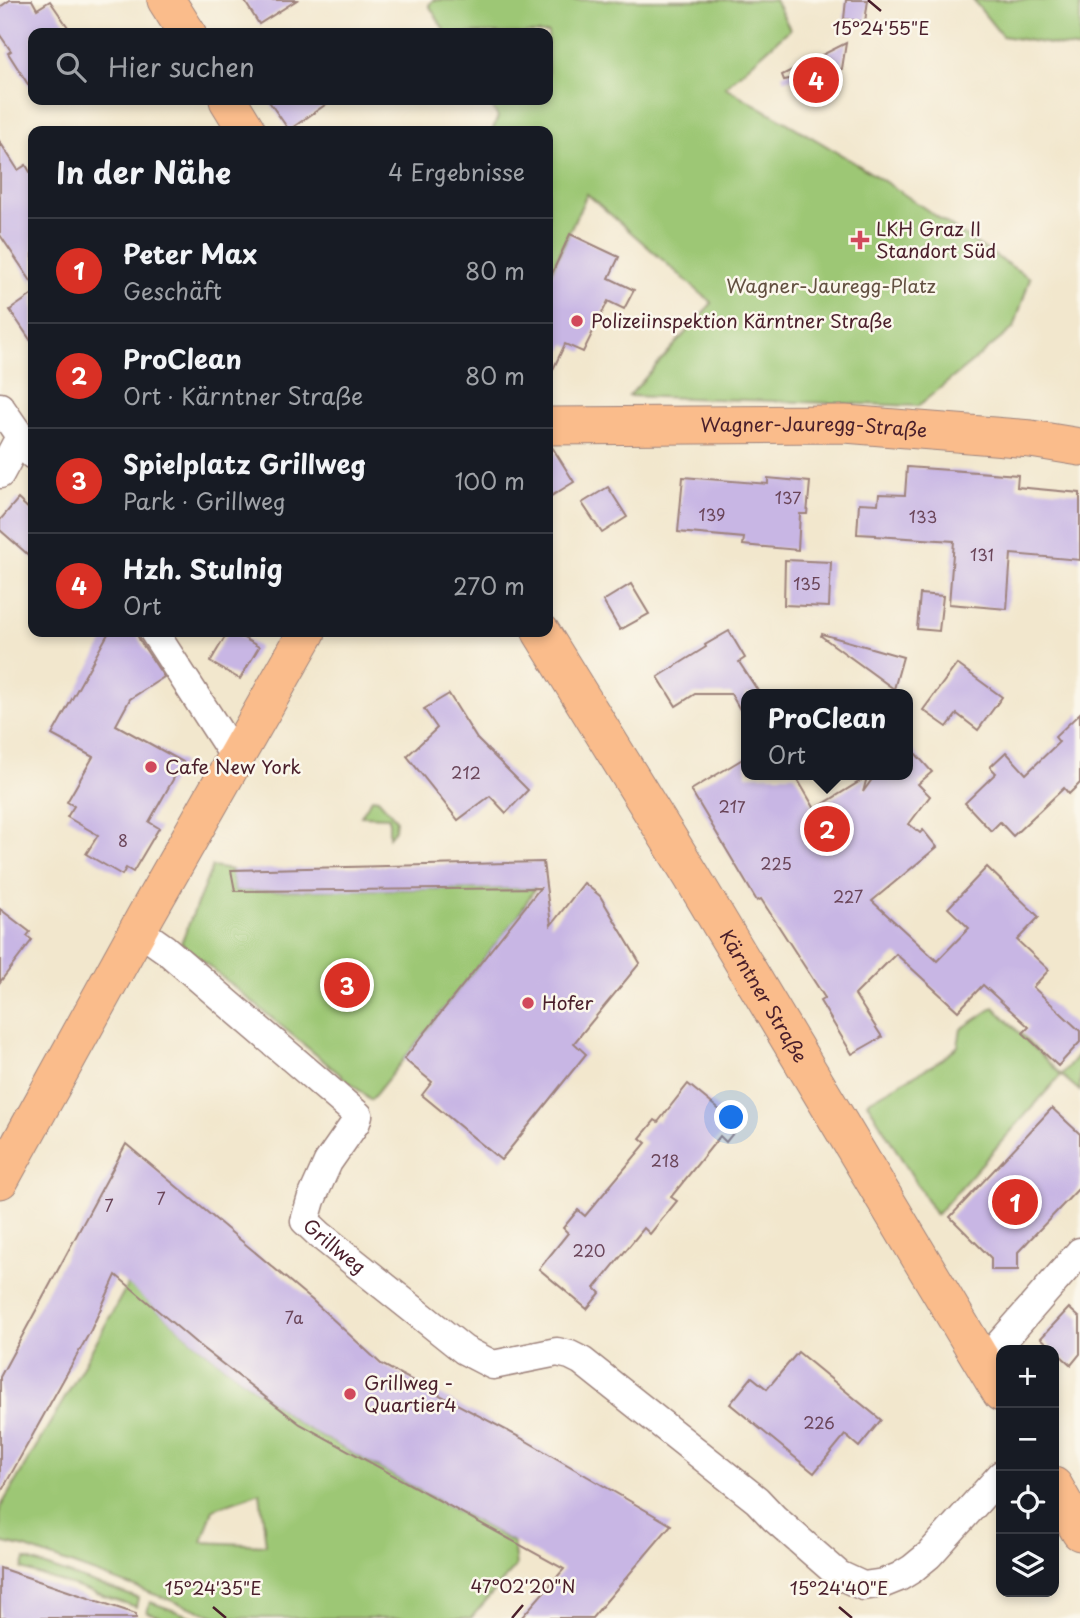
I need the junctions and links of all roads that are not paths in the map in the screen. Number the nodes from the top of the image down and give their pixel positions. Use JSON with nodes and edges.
{"nodes":[{"id":1,"x":166,"y":0,"type":"edge"},
{"id":2,"x":184,"y":28,"type":"edge"},
{"id":3,"x":231,"y":105,"type":"edge"},
{"id":4,"x":244,"y":126,"type":"edge"},
{"id":5,"x":0,"y":407,"type":"edge"},
{"id":6,"x":553,"y":426,"type":"edge"},
{"id":7,"x":27,"y":446,"type":"edge"},
{"id":8,"x":1080,"y":447,"type":"edge"},
{"id":9,"x":0,"y":474,"type":"edge"},
{"id":10,"x":156,"y":637,"type":"edge"},
{"id":11,"x":304,"y":637,"type":"edge"},
{"id":12,"x":544,"y":637,"type":"edge"},
{"id":13,"x":235,"y":757,"type":"junction"},
{"id":14,"x":138,"y":930,"type":"junction"},
{"id":15,"x":0,"y":1180,"type":"edge"},
{"id":16,"x":1080,"y":1252,"type":"edge"},
{"id":17,"x":984,"y":1362,"type":"junction"},
{"id":18,"x":996,"y":1384,"type":"edge"},
{"id":19,"x":996,"y":1481,"type":"edge"},
{"id":20,"x":1059,"y":1495,"type":"edge"},
{"id":21,"x":1080,"y":1532,"type":"edge"}],
"edges":[{"from":1,"to":2,"type":"main road"},
{"from":3,"to":4,"type":"main road"},
{"from":5,"to":7,"type":"street"},
{"from":6,"to":8,"type":"main road","name":"Wagner-Jauregg-Straße"},
{"from":7,"to":9,"type":"street"},
{"from":10,"to":13,"type":"street"},
{"from":11,"to":13,"type":"main road"},
{"from":12,"to":17,"type":"main road","name":"Kärntner Straße"},
{"from":13,"to":14,"type":"main road"},
{"from":14,"to":15,"type":"main road"},
{"from":14,"to":19,"type":"street","name":"Grillweg"},
{"from":16,"to":17,"type":"street"},
{"from":17,"to":18,"type":"main road","name":"Kärntner Straße"},
{"from":20,"to":21,"type":"main road"}]}
